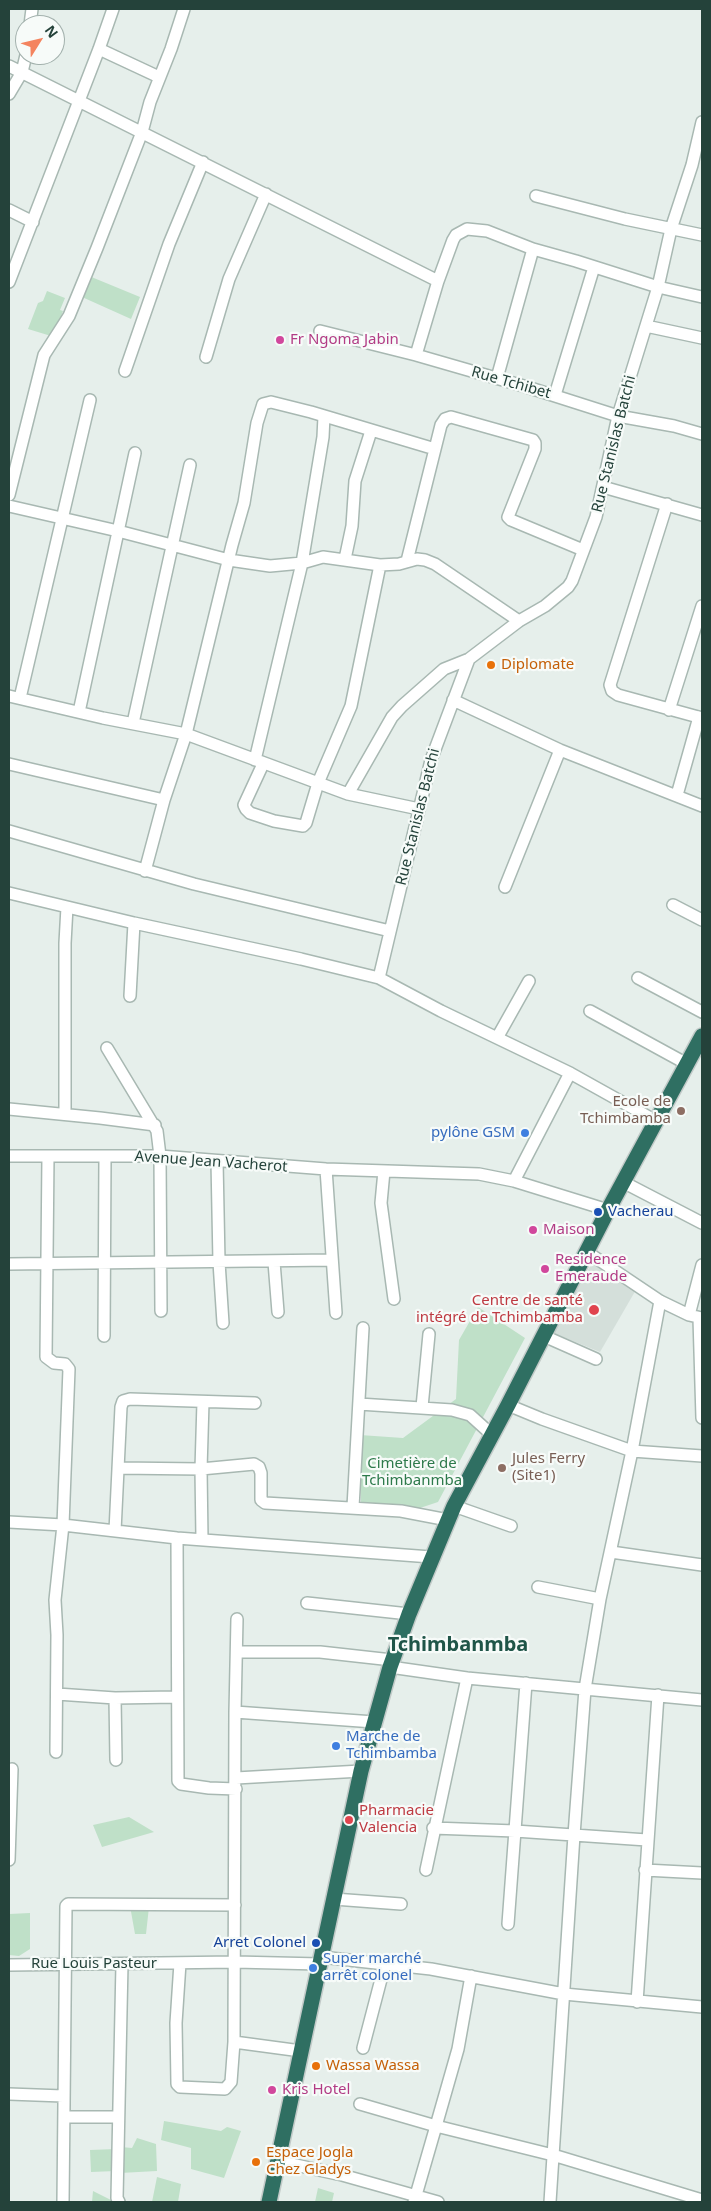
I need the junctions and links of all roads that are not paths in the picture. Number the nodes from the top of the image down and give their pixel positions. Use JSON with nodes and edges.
{"nodes":[{"id":1,"x":113,"y":9,"type":"edge"},
{"id":2,"x":184,"y":9,"type":"edge"},
{"id":3,"x":100,"y":49,"type":"junction"},
{"id":4,"x":24,"y":65,"type":"edge"},
{"id":5,"x":9,"y":66,"type":"edge"},
{"id":6,"x":22,"y":72,"type":"junction"},
{"id":7,"x":159,"y":77,"type":"junction"},
{"id":8,"x":9,"y":94,"type":"edge"},
{"id":9,"x":79,"y":100,"type":"junction"},
{"id":10,"x":702,"y":122,"type":"edge"},
{"id":11,"x":142,"y":132,"type":"junction"},
{"id":12,"x":203,"y":162,"type":"junction"},
{"id":13,"x":697,"y":166,"type":"edge"},
{"id":14,"x":266,"y":194,"type":"junction"},
{"id":15,"x":536,"y":196,"type":"dead end"},
{"id":16,"x":9,"y":210,"type":"edge"},
{"id":17,"x":32,"y":222,"type":"junction"},
{"id":18,"x":672,"y":229,"type":"junction"},
{"id":19,"x":702,"y":235,"type":"edge"},
{"id":20,"x":533,"y":249,"type":"junction"},
{"id":21,"x":594,"y":267,"type":"junction"},
{"id":22,"x":438,"y":281,"type":"junction"},
{"id":23,"x":9,"y":282,"type":"edge"},
{"id":24,"x":658,"y":287,"type":"junction"},
{"id":25,"x":702,"y":297,"type":"edge"},
{"id":26,"x":646,"y":326,"type":"junction"},
{"id":27,"x":320,"y":331,"type":"dead end"},
{"id":28,"x":702,"y":338,"type":"edge"},
{"id":29,"x":416,"y":355,"type":"junction"},
{"id":30,"x":206,"y":357,"type":"dead end"},
{"id":31,"x":125,"y":371,"type":"dead end"},
{"id":32,"x":497,"y":378,"type":"junction"},
{"id":33,"x":555,"y":395,"type":"junction"},
{"id":34,"x":90,"y":400,"type":"dead end"},
{"id":35,"x":324,"y":416,"type":"junction"},
{"id":36,"x":618,"y":416,"type":"junction"},
{"id":37,"x":371,"y":431,"type":"junction"},
{"id":38,"x":702,"y":434,"type":"edge"},
{"id":39,"x":435,"y":449,"type":"junction"},
{"id":40,"x":135,"y":453,"type":"dead end"},
{"id":41,"x":190,"y":465,"type":"dead end"},
{"id":42,"x":603,"y":487,"type":"junction"},
{"id":43,"x":9,"y":495,"type":"edge"},
{"id":44,"x":667,"y":504,"type":"junction"},
{"id":45,"x":9,"y":506,"type":"edge"},
{"id":46,"x":702,"y":515,"type":"edge"},
{"id":47,"x":64,"y":518,"type":"junction"},
{"id":48,"x":118,"y":531,"type":"junction"},
{"id":49,"x":173,"y":544,"type":"junction"},
{"id":50,"x":583,"y":550,"type":"junction"},
{"id":51,"x":345,"y":559,"type":"junction"},
{"id":52,"x":229,"y":560,"type":"junction"},
{"id":53,"x":407,"y":561,"type":"junction"},
{"id":54,"x":302,"y":563,"type":"junction"},
{"id":55,"x":380,"y":564,"type":"junction"},
{"id":56,"x":702,"y":606,"type":"edge"},
{"id":57,"x":519,"y":621,"type":"junction"},
{"id":58,"x":470,"y":659,"type":"junction"},
{"id":59,"x":14,"y":697,"type":"edge"},
{"id":60,"x":452,"y":700,"type":"junction"},
{"id":61,"x":668,"y":710,"type":"junction"},
{"id":62,"x":79,"y":712,"type":"junction"},
{"id":63,"x":701,"y":718,"type":"edge"},
{"id":64,"x":133,"y":723,"type":"junction"},
{"id":65,"x":186,"y":734,"type":"junction"},
{"id":66,"x":560,"y":750,"type":"junction"},
{"id":67,"x":259,"y":762,"type":"junction"},
{"id":68,"x":9,"y":764,"type":"edge"},
{"id":69,"x":318,"y":783,"type":"junction"},
{"id":70,"x":348,"y":794,"type":"junction"},
{"id":71,"x":677,"y":795,"type":"junction"},
{"id":72,"x":164,"y":800,"type":"junction"},
{"id":73,"x":702,"y":806,"type":"edge"},
{"id":74,"x":419,"y":809,"type":"junction"},
{"id":75,"x":9,"y":831,"type":"edge"},
{"id":76,"x":145,"y":870,"type":"junction"},
{"id":77,"x":505,"y":887,"type":"dead end"},
{"id":78,"x":9,"y":892,"type":"edge"},
{"id":79,"x":674,"y":905,"type":"dead end"},
{"id":80,"x":67,"y":907,"type":"junction"},
{"id":81,"x":702,"y":920,"type":"edge"},
{"id":82,"x":134,"y":923,"type":"junction"},
{"id":83,"x":390,"y":931,"type":"junction"},
{"id":84,"x":379,"y":978,"type":"junction"},
{"id":85,"x":638,"y":978,"type":"dead end"},
{"id":86,"x":530,"y":981,"type":"dead end"},
{"id":87,"x":130,"y":996,"type":"dead end"},
{"id":88,"x":590,"y":1011,"type":"dead end"},
{"id":89,"x":702,"y":1012,"type":"edge"},
{"id":90,"x":702,"y":1036,"type":"edge"},
{"id":91,"x":497,"y":1038,"type":"junction"},
{"id":92,"x":107,"y":1048,"type":"dead end"},
{"id":93,"x":687,"y":1064,"type":"junction"},
{"id":94,"x":570,"y":1073,"type":"junction"},
{"id":95,"x":9,"y":1110,"type":"edge"},
{"id":96,"x":65,"y":1114,"type":"junction"},
{"id":97,"x":656,"y":1120,"type":"junction"},
{"id":98,"x":155,"y":1125,"type":"junction"},
{"id":99,"x":9,"y":1156,"type":"edge"},
{"id":100,"x":48,"y":1156,"type":"junction"},
{"id":101,"x":160,"y":1156,"type":"junction"},
{"id":102,"x":105,"y":1157,"type":"junction"},
{"id":103,"x":217,"y":1161,"type":"junction"},
{"id":104,"x":326,"y":1169,"type":"junction"},
{"id":105,"x":384,"y":1171,"type":"junction"},
{"id":106,"x":514,"y":1181,"type":"junction"},
{"id":107,"x":623,"y":1182,"type":"junction"},
{"id":108,"x":608,"y":1210,"type":"junction"},
{"id":109,"x":702,"y":1223,"type":"edge"},
{"id":110,"x":587,"y":1252,"type":"junction"},
{"id":111,"x":332,"y":1260,"type":"junction"},
{"id":112,"x":160,"y":1261,"type":"junction"},
{"id":113,"x":219,"y":1262,"type":"junction"},
{"id":114,"x":274,"y":1262,"type":"junction"},
{"id":115,"x":104,"y":1263,"type":"junction"},
{"id":116,"x":9,"y":1264,"type":"edge"},
{"id":117,"x":46,"y":1264,"type":"junction"},
{"id":118,"x":702,"y":1265,"type":"edge"},
{"id":119,"x":394,"y":1299,"type":"dead end"},
{"id":120,"x":660,"y":1301,"type":"junction"},
{"id":121,"x":160,"y":1311,"type":"dead end"},
{"id":122,"x":278,"y":1312,"type":"dead end"},
{"id":123,"x":336,"y":1313,"type":"dead end"},
{"id":124,"x":697,"y":1317,"type":"edge"},
{"id":125,"x":223,"y":1323,"type":"dead end"},
{"id":126,"x":363,"y":1328,"type":"dead end"},
{"id":127,"x":429,"y":1334,"type":"dead end"},
{"id":128,"x":104,"y":1336,"type":"dead end"},
{"id":129,"x":544,"y":1336,"type":"junction"},
{"id":130,"x":596,"y":1359,"type":"dead end"},
{"id":131,"x":702,"y":1394,"type":"edge"},
{"id":132,"x":203,"y":1402,"type":"junction"},
{"id":133,"x":255,"y":1403,"type":"dead end"},
{"id":134,"x":359,"y":1404,"type":"junction"},
{"id":135,"x":508,"y":1404,"type":"junction"},
{"id":136,"x":422,"y":1407,"type":"junction"},
{"id":137,"x":702,"y":1418,"type":"edge"},
{"id":138,"x":492,"y":1434,"type":"junction"},
{"id":139,"x":632,"y":1451,"type":"junction"},
{"id":140,"x":702,"y":1456,"type":"edge"},
{"id":141,"x":118,"y":1468,"type":"junction"},
{"id":142,"x":201,"y":1469,"type":"junction"},
{"id":143,"x":353,"y":1507,"type":"junction"},
{"id":144,"x":451,"y":1513,"type":"junction"},
{"id":145,"x":9,"y":1522,"type":"edge"},
{"id":146,"x":63,"y":1525,"type":"junction"},
{"id":147,"x":511,"y":1526,"type":"dead end"},
{"id":148,"x":115,"y":1531,"type":"junction"},
{"id":149,"x":177,"y":1538,"type":"junction"},
{"id":150,"x":202,"y":1539,"type":"junction"},
{"id":151,"x":611,"y":1552,"type":"junction"},
{"id":152,"x":431,"y":1557,"type":"junction"},
{"id":153,"x":702,"y":1565,"type":"edge"},
{"id":154,"x":538,"y":1587,"type":"dead end"},
{"id":155,"x":600,"y":1599,"type":"junction"},
{"id":156,"x":307,"y":1603,"type":"dead end"},
{"id":157,"x":408,"y":1614,"type":"junction"},
{"id":158,"x":237,"y":1619,"type":"dead end"},
{"id":159,"x":237,"y":1652,"type":"junction"},
{"id":160,"x":391,"y":1663,"type":"junction"},
{"id":161,"x":467,"y":1678,"type":"junction"},
{"id":162,"x":526,"y":1683,"type":"junction"},
{"id":163,"x":585,"y":1689,"type":"junction"},
{"id":164,"x":57,"y":1694,"type":"junction"},
{"id":165,"x":658,"y":1696,"type":"junction"},
{"id":166,"x":176,"y":1697,"type":"junction"},
{"id":167,"x":115,"y":1698,"type":"junction"},
{"id":168,"x":702,"y":1700,"type":"edge"},
{"id":169,"x":235,"y":1712,"type":"junction"},
{"id":170,"x":374,"y":1722,"type":"junction"},
{"id":171,"x":56,"y":1752,"type":"dead end"},
{"id":172,"x":116,"y":1760,"type":"dead end"},
{"id":173,"x":12,"y":1769,"type":"dead end"},
{"id":174,"x":361,"y":1771,"type":"junction"},
{"id":175,"x":236,"y":1784,"type":"junction"},
{"id":176,"x":433,"y":1828,"type":"junction"},
{"id":177,"x":515,"y":1831,"type":"junction"},
{"id":178,"x":574,"y":1835,"type":"junction"},
{"id":179,"x":647,"y":1840,"type":"junction"},
{"id":180,"x":9,"y":1860,"type":"edge"},
{"id":181,"x":426,"y":1870,"type":"dead end"},
{"id":182,"x":645,"y":1870,"type":"junction"},
{"id":183,"x":702,"y":1873,"type":"edge"},
{"id":184,"x":334,"y":1899,"type":"junction"},
{"id":185,"x":401,"y":1904,"type":"dead end"},
{"id":186,"x":235,"y":1905,"type":"junction"},
{"id":187,"x":508,"y":1924,"type":"dead end"},
{"id":188,"x":320,"y":1960,"type":"junction"},
{"id":189,"x":235,"y":1962,"type":"junction"},
{"id":190,"x":180,"y":1963,"type":"junction"},
{"id":191,"x":9,"y":1964,"type":"edge"},
{"id":192,"x":64,"y":1964,"type":"junction"},
{"id":193,"x":122,"y":1964,"type":"junction"},
{"id":194,"x":385,"y":1964,"type":"junction"},
{"id":195,"x":471,"y":1976,"type":"junction"},
{"id":196,"x":564,"y":1994,"type":"junction"},
{"id":197,"x":637,"y":2002,"type":"junction"},
{"id":198,"x":702,"y":2007,"type":"edge"},
{"id":199,"x":234,"y":2042,"type":"junction"},
{"id":200,"x":363,"y":2048,"type":"dead end"},
{"id":201,"x":301,"y":2051,"type":"junction"},
{"id":202,"x":9,"y":2094,"type":"edge"},
{"id":203,"x":64,"y":2096,"type":"junction"},
{"id":204,"x":360,"y":2104,"type":"dead end"},
{"id":205,"x":64,"y":2116,"type":"junction"},
{"id":206,"x":118,"y":2117,"type":"junction"},
{"id":207,"x":436,"y":2126,"type":"junction"},
{"id":208,"x":553,"y":2155,"type":"junction"},
{"id":209,"x":277,"y":2161,"type":"junction"},
{"id":210,"x":415,"y":2199,"type":"edge"},
{"id":211,"x":702,"y":2200,"type":"edge"},
{"id":212,"x":63,"y":2202,"type":"edge"},
{"id":213,"x":119,"y":2202,"type":"edge"},
{"id":214,"x":270,"y":2202,"type":"edge"},
{"id":215,"x":438,"y":2202,"type":"edge"},
{"id":216,"x":550,"y":2202,"type":"edge"}],
"edges":[{"from":1,"to":3,"type":"street"},
{"from":2,"to":7,"type":"street"},
{"from":3,"to":7,"type":"street"},
{"from":3,"to":9,"type":"street"},
{"from":4,"to":6,"type":"street"},
{"from":5,"to":6,"type":"street"},
{"from":6,"to":8,"type":"street"},
{"from":6,"to":9,"type":"street"},
{"from":7,"to":11,"type":"street"},
{"from":9,"to":11,"type":"street"},
{"from":9,"to":17,"type":"street"},
{"from":10,"to":13,"type":"street","name":"Rue Stanislas Batchi"},
{"from":11,"to":12,"type":"street"},
{"from":11,"to":43,"type":"street"},
{"from":12,"to":14,"type":"street"},
{"from":12,"to":31,"type":"street"},
{"from":13,"to":18,"type":"street","name":"Rue Stanislas Batchi"},
{"from":14,"to":22,"type":"street"},
{"from":14,"to":30,"type":"street"},
{"from":15,"to":18,"type":"street"},
{"from":16,"to":17,"type":"street"},
{"from":17,"to":23,"type":"street"},
{"from":18,"to":19,"type":"street"},
{"from":18,"to":24,"type":"street","name":"Rue Stanislas Batchi"},
{"from":20,"to":21,"type":"street"},
{"from":20,"to":22,"type":"street"},
{"from":20,"to":32,"type":"street"},
{"from":21,"to":24,"type":"street"},
{"from":21,"to":33,"type":"street"},
{"from":22,"to":29,"type":"street"},
{"from":24,"to":25,"type":"street"},
{"from":24,"to":26,"type":"street","name":"Rue Stanislas Batchi"},
{"from":26,"to":28,"type":"street"},
{"from":26,"to":36,"type":"street","name":"Rue Stanislas Batchi"},
{"from":27,"to":29,"type":"street","name":"Rue Tchibet"},
{"from":29,"to":32,"type":"street","name":"Rue Tchibet"},
{"from":32,"to":33,"type":"street","name":"Rue Tchibet"},
{"from":33,"to":36,"type":"street","name":"Rue Tchibet"},
{"from":34,"to":47,"type":"street"},
{"from":35,"to":37,"type":"street"},
{"from":35,"to":52,"type":"street"},
{"from":35,"to":54,"type":"street"},
{"from":36,"to":38,"type":"street","name":"Rue Tchibet"},
{"from":36,"to":42,"type":"street","name":"Rue Stanislas Batchi"},
{"from":37,"to":39,"type":"street"},
{"from":37,"to":51,"type":"street"},
{"from":39,"to":50,"type":"street"},
{"from":39,"to":53,"type":"street"},
{"from":40,"to":48,"type":"street"},
{"from":41,"to":49,"type":"street"},
{"from":42,"to":44,"type":"street"},
{"from":42,"to":50,"type":"street","name":"Rue Stanislas Batchi"},
{"from":44,"to":46,"type":"street"},
{"from":44,"to":61,"type":"street"},
{"from":45,"to":47,"type":"street"},
{"from":47,"to":48,"type":"street"},
{"from":47,"to":59,"type":"street"},
{"from":48,"to":49,"type":"street"},
{"from":48,"to":62,"type":"street"},
{"from":49,"to":52,"type":"street"},
{"from":49,"to":64,"type":"street"},
{"from":50,"to":57,"type":"street","name":"Rue Stanislas Batchi"},
{"from":51,"to":54,"type":"street"},
{"from":51,"to":55,"type":"street"},
{"from":52,"to":54,"type":"street"},
{"from":52,"to":65,"type":"street"},
{"from":53,"to":55,"type":"street"},
{"from":53,"to":57,"type":"street"},
{"from":54,"to":67,"type":"street"},
{"from":55,"to":69,"type":"street"},
{"from":56,"to":61,"type":"street"},
{"from":57,"to":58,"type":"street","name":"Rue Stanislas Batchi"},
{"from":58,"to":60,"type":"street","name":"Rue Stanislas Batchi"},
{"from":58,"to":70,"type":"street","name":"Rue Stanislas Batchi"},
{"from":59,"to":62,"type":"street"},
{"from":60,"to":66,"type":"street"},
{"from":60,"to":74,"type":"street","name":"Rue Stanislas Batchi"},
{"from":61,"to":63,"type":"street"},
{"from":62,"to":64,"type":"street"},
{"from":63,"to":71,"type":"street"},
{"from":64,"to":65,"type":"street"},
{"from":65,"to":67,"type":"street"},
{"from":65,"to":72,"type":"street"},
{"from":66,"to":71,"type":"street"},
{"from":66,"to":77,"type":"street"},
{"from":67,"to":69,"type":"street"},
{"from":67,"to":69,"type":"street"},
{"from":68,"to":72,"type":"street"},
{"from":69,"to":70,"type":"street"},
{"from":70,"to":74,"type":"street"},
{"from":71,"to":73,"type":"street"},
{"from":72,"to":76,"type":"street"},
{"from":74,"to":83,"type":"street","name":"Rue Stanislas Batchi"},
{"from":75,"to":76,"type":"street"},
{"from":76,"to":83,"type":"street"},
{"from":78,"to":80,"type":"street"},
{"from":79,"to":81,"type":"street"},
{"from":80,"to":82,"type":"street"},
{"from":80,"to":96,"type":"street"},
{"from":82,"to":84,"type":"street"},
{"from":82,"to":87,"type":"street"},
{"from":83,"to":84,"type":"street","name":"Rue Stanislas Batchi"},
{"from":84,"to":91,"type":"street"},
{"from":85,"to":89,"type":"street"},
{"from":86,"to":91,"type":"street"},
{"from":88,"to":93,"type":"street"},
{"from":90,"to":93,"type":"highway"},
{"from":91,"to":94,"type":"street"},
{"from":92,"to":98,"type":"street"},
{"from":93,"to":97,"type":"highway"},
{"from":94,"to":97,"type":"street"},
{"from":94,"to":106,"type":"street"},
{"from":95,"to":96,"type":"street"},
{"from":96,"to":98,"type":"street"},
{"from":97,"to":107,"type":"highway"},
{"from":98,"to":101,"type":"street"},
{"from":99,"to":100,"type":"street","name":"Avenue Jean Vacherot"},
{"from":100,"to":102,"type":"street","name":"Avenue Jean Vacherot"},
{"from":100,"to":117,"type":"street"},
{"from":101,"to":102,"type":"street","name":"Avenue Jean Vacherot"},
{"from":101,"to":103,"type":"street","name":"Avenue Jean Vacherot"},
{"from":101,"to":112,"type":"street"},
{"from":102,"to":115,"type":"street"},
{"from":103,"to":104,"type":"street","name":"Avenue Jean Vacherot"},
{"from":103,"to":113,"type":"street"},
{"from":104,"to":105,"type":"street","name":"Avenue Jean Vacherot"},
{"from":104,"to":111,"type":"street"},
{"from":105,"to":106,"type":"street","name":"Avenue Jean Vacherot"},
{"from":105,"to":119,"type":"street"},
{"from":106,"to":108,"type":"street"},
{"from":107,"to":108,"type":"highway"},
{"from":107,"to":109,"type":"street"},
{"from":108,"to":110,"type":"highway"},
{"from":110,"to":120,"type":"street"},
{"from":110,"to":129,"type":"highway"},
{"from":111,"to":114,"type":"street"},
{"from":111,"to":123,"type":"street"},
{"from":112,"to":113,"type":"street"},
{"from":112,"to":115,"type":"street"},
{"from":112,"to":121,"type":"street"},
{"from":113,"to":114,"type":"street"},
{"from":113,"to":125,"type":"street"},
{"from":114,"to":122,"type":"street"},
{"from":115,"to":117,"type":"street"},
{"from":115,"to":128,"type":"street"},
{"from":116,"to":117,"type":"street"},
{"from":117,"to":146,"type":"street"},
{"from":118,"to":124,"type":"street"},
{"from":120,"to":124,"type":"street"},
{"from":120,"to":139,"type":"street"},
{"from":124,"to":131,"type":"street"},
{"from":126,"to":134,"type":"street"},
{"from":127,"to":136,"type":"street"},
{"from":129,"to":130,"type":"street"},
{"from":129,"to":135,"type":"highway"},
{"from":131,"to":137,"type":"street"},
{"from":132,"to":133,"type":"street"},
{"from":132,"to":141,"type":"street"},
{"from":132,"to":142,"type":"street"},
{"from":134,"to":136,"type":"street"},
{"from":134,"to":143,"type":"street"},
{"from":135,"to":138,"type":"highway"},
{"from":135,"to":139,"type":"street"},
{"from":136,"to":138,"type":"street"},
{"from":138,"to":144,"type":"highway"},
{"from":139,"to":140,"type":"street"},
{"from":139,"to":151,"type":"street"},
{"from":141,"to":142,"type":"street"},
{"from":141,"to":148,"type":"street"},
{"from":142,"to":143,"type":"street"},
{"from":142,"to":150,"type":"street"},
{"from":143,"to":144,"type":"street"},
{"from":144,"to":147,"type":"street"},
{"from":144,"to":152,"type":"highway"},
{"from":145,"to":146,"type":"street"},
{"from":146,"to":148,"type":"street"},
{"from":146,"to":164,"type":"street"},
{"from":148,"to":149,"type":"street"},
{"from":149,"to":150,"type":"street"},
{"from":149,"to":166,"type":"street"},
{"from":150,"to":152,"type":"street"},
{"from":151,"to":153,"type":"street"},
{"from":151,"to":155,"type":"street"},
{"from":152,"to":157,"type":"highway"},
{"from":154,"to":155,"type":"street"},
{"from":155,"to":163,"type":"street"},
{"from":156,"to":157,"type":"street"},
{"from":157,"to":160,"type":"highway"},
{"from":158,"to":159,"type":"street"},
{"from":159,"to":160,"type":"street"},
{"from":159,"to":169,"type":"street"},
{"from":160,"to":161,"type":"street"},
{"from":160,"to":170,"type":"highway"},
{"from":161,"to":162,"type":"street"},
{"from":161,"to":176,"type":"street"},
{"from":162,"to":163,"type":"street"},
{"from":162,"to":177,"type":"street"},
{"from":163,"to":165,"type":"street"},
{"from":163,"to":178,"type":"street"},
{"from":164,"to":167,"type":"street"},
{"from":164,"to":171,"type":"street"},
{"from":165,"to":168,"type":"street"},
{"from":165,"to":179,"type":"street"},
{"from":166,"to":167,"type":"street"},
{"from":166,"to":175,"type":"street"},
{"from":167,"to":172,"type":"street"},
{"from":169,"to":170,"type":"street"},
{"from":169,"to":175,"type":"street"},
{"from":170,"to":174,"type":"highway"},
{"from":173,"to":180,"type":"street"},
{"from":174,"to":175,"type":"street"},
{"from":174,"to":184,"type":"highway"},
{"from":175,"to":186,"type":"street"},
{"from":176,"to":177,"type":"street"},
{"from":176,"to":181,"type":"street"},
{"from":177,"to":178,"type":"street"},
{"from":177,"to":187,"type":"street"},
{"from":178,"to":179,"type":"street"},
{"from":178,"to":196,"type":"street"},
{"from":179,"to":182,"type":"street"},
{"from":182,"to":183,"type":"street"},
{"from":182,"to":197,"type":"street"},
{"from":184,"to":185,"type":"street"},
{"from":184,"to":188,"type":"highway"},
{"from":186,"to":189,"type":"street"},
{"from":186,"to":192,"type":"street"},
{"from":188,"to":189,"type":"street","name":"Rue Louis Pasteur"},
{"from":188,"to":194,"type":"street"},
{"from":188,"to":201,"type":"highway"},
{"from":189,"to":190,"type":"street","name":"Rue Louis Pasteur"},
{"from":189,"to":199,"type":"street"},
{"from":190,"to":193,"type":"street","name":"Rue Louis Pasteur"},
{"from":190,"to":199,"type":"street"},
{"from":191,"to":192,"type":"street","name":"Rue Louis Pasteur"},
{"from":192,"to":193,"type":"street","name":"Rue Louis Pasteur"},
{"from":192,"to":203,"type":"street"},
{"from":193,"to":206,"type":"street"},
{"from":194,"to":195,"type":"street"},
{"from":194,"to":200,"type":"street"},
{"from":195,"to":196,"type":"street"},
{"from":195,"to":207,"type":"street"},
{"from":196,"to":197,"type":"street"},
{"from":196,"to":208,"type":"street"},
{"from":197,"to":198,"type":"street"},
{"from":199,"to":201,"type":"street"},
{"from":201,"to":209,"type":"highway"},
{"from":202,"to":203,"type":"street"},
{"from":203,"to":205,"type":"street"},
{"from":204,"to":207,"type":"street"},
{"from":205,"to":206,"type":"street"},
{"from":205,"to":212,"type":"street"},
{"from":206,"to":213,"type":"street"},
{"from":207,"to":208,"type":"street"},
{"from":207,"to":210,"type":"street"},
{"from":208,"to":211,"type":"street"},
{"from":208,"to":216,"type":"street"},
{"from":209,"to":210,"type":"street"},
{"from":209,"to":214,"type":"highway"},
{"from":210,"to":215,"type":"street"}]}
